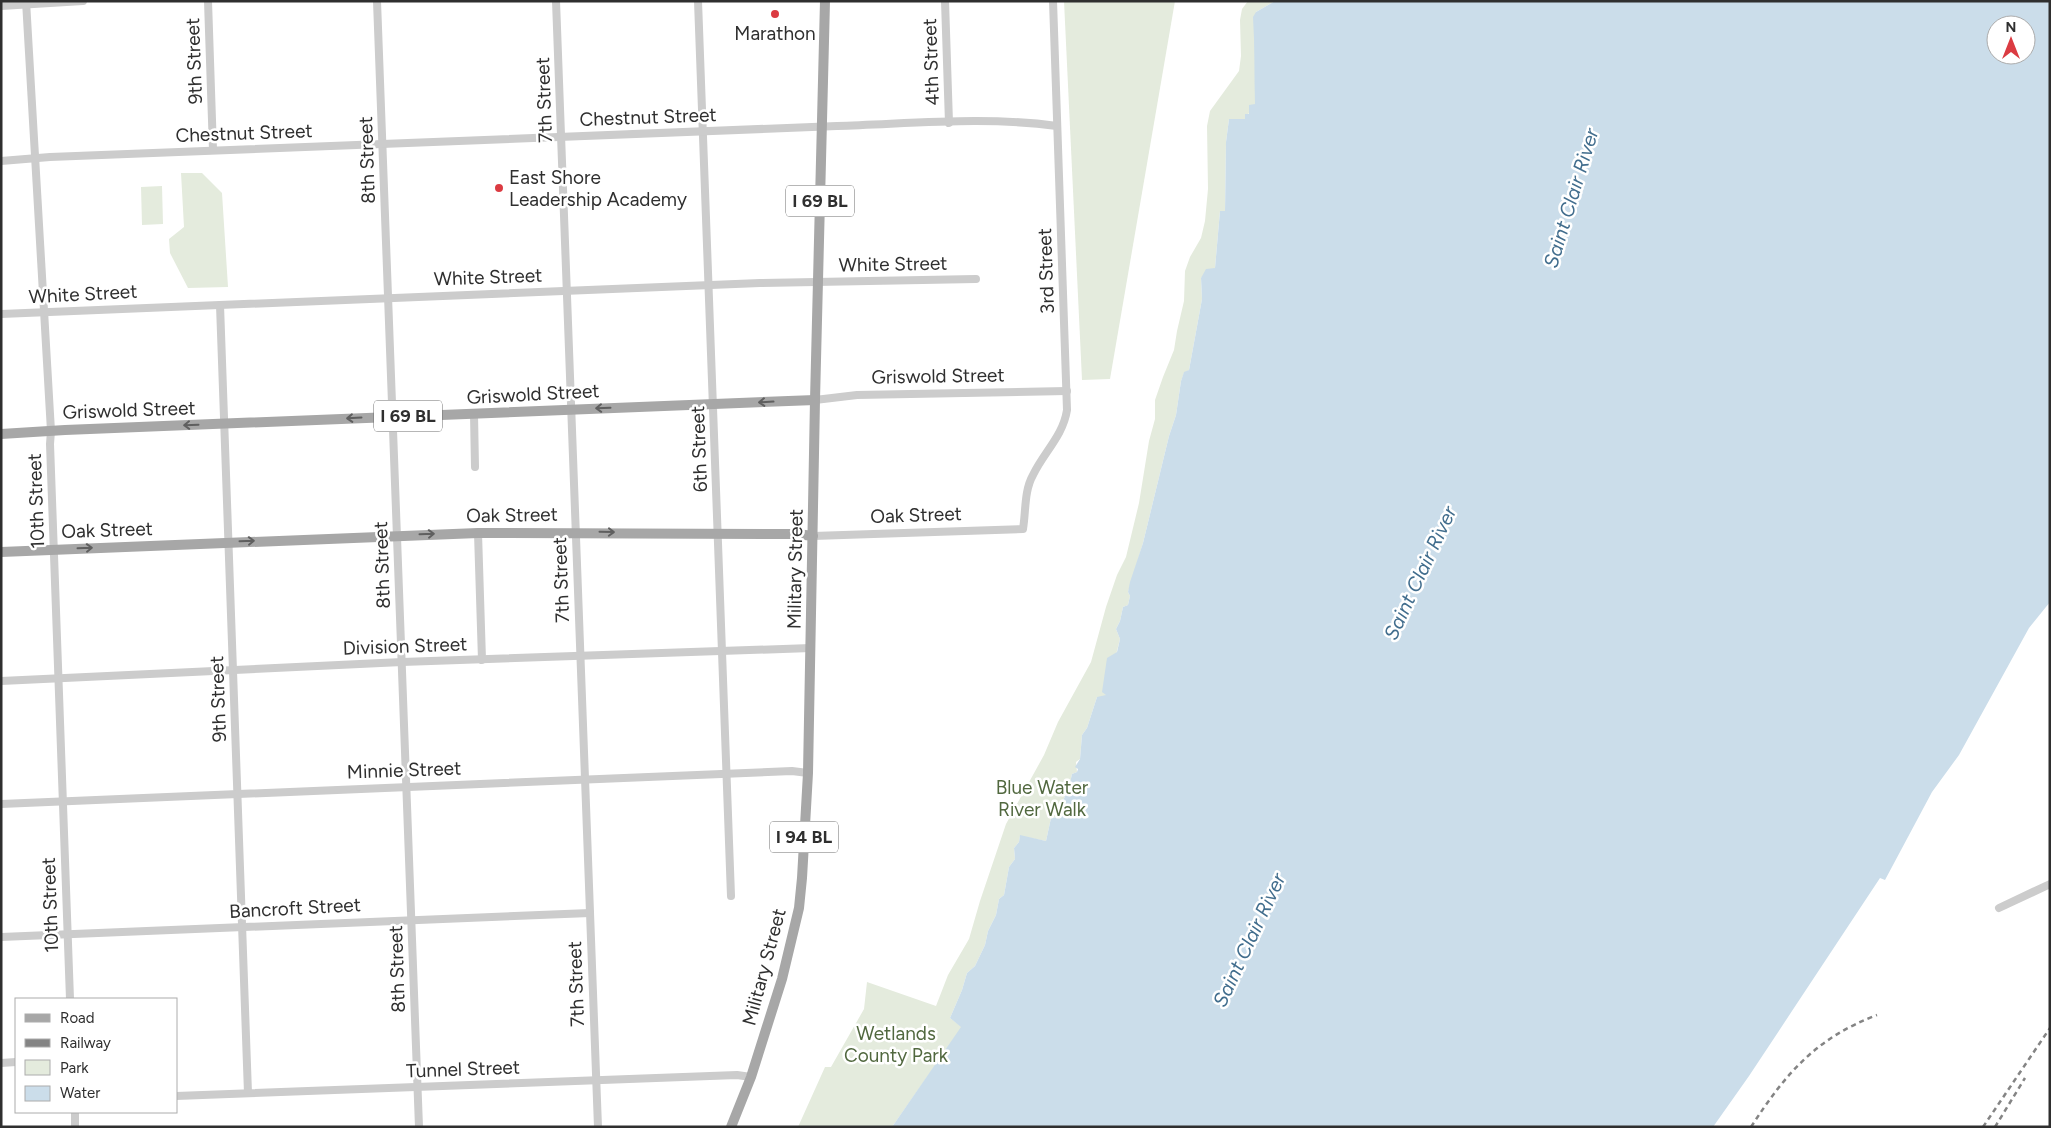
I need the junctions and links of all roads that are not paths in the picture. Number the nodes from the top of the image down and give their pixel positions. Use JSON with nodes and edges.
{"nodes":[{"id":1,"x":83,"y":1,"type":"edge"},
{"id":2,"x":208,"y":1,"type":"edge"},
{"id":3,"x":377,"y":1,"type":"edge"},
{"id":4,"x":556,"y":1,"type":"edge"},
{"id":5,"x":698,"y":1,"type":"edge"},
{"id":6,"x":825,"y":1,"type":"edge"},
{"id":7,"x":945,"y":1,"type":"edge"},
{"id":8,"x":1053,"y":1,"type":"edge"},
{"id":9,"x":26,"y":2,"type":"edge"},
{"id":10,"x":1,"y":6,"type":"edge"},
{"id":11,"x":949,"y":122,"type":"junction"},
{"id":12,"x":1057,"y":126,"type":"junction"},
{"id":13,"x":821,"y":127,"type":"junction"},
{"id":14,"x":704,"y":131,"type":"junction"},
{"id":15,"x":562,"y":137,"type":"junction"},
{"id":16,"x":382,"y":144,"type":"junction"},
{"id":17,"x":213,"y":150,"type":"junction"},
{"id":18,"x":35,"y":159,"type":"junction"},
{"id":19,"x":1,"y":161,"type":"edge"},
{"id":20,"x":976,"y":279,"type":"dead end"},
{"id":21,"x":818,"y":281,"type":"junction"},
{"id":22,"x":710,"y":285,"type":"junction"},
{"id":23,"x":567,"y":290,"type":"junction"},
{"id":24,"x":388,"y":297,"type":"junction"},
{"id":25,"x":220,"y":304,"type":"junction"},
{"id":26,"x":43,"y":313,"type":"junction"},
{"id":27,"x":1,"y":314,"type":"edge"},
{"id":28,"x":1067,"y":391,"type":"junction"},
{"id":29,"x":815,"y":400,"type":"junction"},
{"id":30,"x":714,"y":404,"type":"junction"},
{"id":31,"x":572,"y":409,"type":"junction"},
{"id":32,"x":474,"y":414,"type":"junction"},
{"id":33,"x":393,"y":416,"type":"junction"},
{"id":34,"x":225,"y":424,"type":"junction"},
{"id":35,"x":51,"y":431,"type":"junction"},
{"id":36,"x":1,"y":434,"type":"edge"},
{"id":37,"x":475,"y":467,"type":"dead end"},
{"id":38,"x":1023,"y":528,"type":"joint"},
{"id":39,"x":576,"y":532,"type":"junction"},
{"id":40,"x":478,"y":533,"type":"junction"},
{"id":41,"x":718,"y":533,"type":"junction"},
{"id":42,"x":397,"y":535,"type":"junction"},
{"id":43,"x":813,"y":536,"type":"junction"},
{"id":44,"x":228,"y":542,"type":"junction"},
{"id":45,"x":54,"y":549,"type":"junction"},
{"id":46,"x":1,"y":552,"type":"edge"},
{"id":47,"x":811,"y":648,"type":"junction"},
{"id":48,"x":723,"y":650,"type":"junction"},
{"id":49,"x":580,"y":656,"type":"junction"},
{"id":50,"x":482,"y":660,"type":"junction"},
{"id":51,"x":402,"y":662,"type":"junction"},
{"id":52,"x":233,"y":670,"type":"junction"},
{"id":53,"x":58,"y":678,"type":"junction"},
{"id":54,"x":1,"y":681,"type":"edge"},
{"id":55,"x":808,"y":773,"type":"junction"},
{"id":56,"x":727,"y":774,"type":"junction"},
{"id":57,"x":585,"y":780,"type":"junction"},
{"id":58,"x":406,"y":786,"type":"junction"},
{"id":59,"x":238,"y":793,"type":"junction"},
{"id":60,"x":62,"y":800,"type":"junction"},
{"id":61,"x":1,"y":804,"type":"edge"},
{"id":62,"x":2050,"y":884,"type":"edge"},
{"id":63,"x":731,"y":896,"type":"dead end"},
{"id":64,"x":1999,"y":908,"type":"dead end"},
{"id":65,"x":590,"y":913,"type":"junction"},
{"id":66,"x":411,"y":919,"type":"junction"},
{"id":67,"x":243,"y":927,"type":"junction"},
{"id":68,"x":67,"y":934,"type":"junction"},
{"id":69,"x":1,"y":937,"type":"edge"},
{"id":70,"x":70,"y":998,"type":"edge"},
{"id":71,"x":15,"y":1062,"type":"edge"},
{"id":72,"x":1,"y":1063,"type":"edge"},
{"id":73,"x":751,"y":1077,"type":"junction"},
{"id":74,"x":596,"y":1080,"type":"junction"},
{"id":75,"x":418,"y":1087,"type":"junction"},
{"id":76,"x":248,"y":1093,"type":"junction"},
{"id":77,"x":178,"y":1096,"type":"edge"},
{"id":78,"x":74,"y":1113,"type":"edge"},
{"id":79,"x":75,"y":1127,"type":"edge"},
{"id":80,"x":419,"y":1127,"type":"edge"},
{"id":81,"x":598,"y":1127,"type":"edge"},
{"id":82,"x":731,"y":1127,"type":"edge"}],
"edges":[{"from":1,"to":9,"type":"street"},
{"from":2,"to":17,"type":"street","name":"9th Street"},
{"from":3,"to":16,"type":"street","name":"8th Street"},
{"from":4,"to":15,"type":"street","name":"7th Street"},
{"from":5,"to":14,"type":"street","name":"6th Street"},
{"from":6,"to":13,"type":"main road","name":"Military Street","number":"I 69 BL"},
{"from":7,"to":11,"type":"street","name":"4th Street"},
{"from":8,"to":12,"type":"street","name":"3rd Street"},
{"from":9,"to":10,"type":"street"},
{"from":9,"to":18,"type":"street","name":"10th Street"},
{"from":11,"to":12,"type":"street","name":"Chestnut Street"},
{"from":11,"to":13,"type":"street","name":"Chestnut Street"},
{"from":12,"to":28,"type":"street","name":"3rd Street"},
{"from":13,"to":14,"type":"street","name":"Chestnut Street"},
{"from":13,"to":21,"type":"main road","name":"Military Street","number":"I 69 BL"},
{"from":14,"to":15,"type":"street","name":"Chestnut Street"},
{"from":14,"to":22,"type":"street","name":"6th Street"},
{"from":15,"to":16,"type":"street","name":"Chestnut Street"},
{"from":15,"to":23,"type":"street","name":"7th Street"},
{"from":16,"to":17,"type":"street","name":"Chestnut Street"},
{"from":16,"to":24,"type":"street","name":"8th Street"},
{"from":17,"to":18,"type":"street","name":"Chestnut Street"},
{"from":18,"to":19,"type":"street","name":"Chestnut Street"},
{"from":18,"to":26,"type":"street","name":"10th Street"},
{"from":20,"to":21,"type":"street","name":"White Street"},
{"from":21,"to":22,"type":"street","name":"White Street"},
{"from":21,"to":29,"type":"main road","name":"Military Street","number":"I 69 BL"},
{"from":22,"to":23,"type":"street","name":"White Street"},
{"from":22,"to":30,"type":"street","name":"6th Street"},
{"from":23,"to":24,"type":"street","name":"White Street"},
{"from":23,"to":31,"type":"street","name":"7th Street"},
{"from":24,"to":25,"type":"street","name":"White Street"},
{"from":24,"to":33,"type":"street","name":"8th Street"},
{"from":25,"to":26,"type":"street","name":"White Street"},
{"from":25,"to":34,"type":"street","name":"9th Street"},
{"from":26,"to":27,"type":"street","name":"White Street"},
{"from":26,"to":35,"type":"street","name":"10th Street"},
{"from":28,"to":29,"type":"street","name":"Griswold Street"},
{"from":28,"to":38,"type":"street","name":"3rd Street"},
{"from":29,"to":30,"type":"main road","name":"Griswold Street","number":"I 69 BL","one_way":true},
{"from":29,"to":43,"type":"main road","name":"Military Street","number":"I 69 BL"},
{"from":30,"to":31,"type":"main road","name":"Griswold Street","number":"I 69 BL","one_way":true},
{"from":30,"to":41,"type":"street","name":"6th Street"},
{"from":31,"to":32,"type":"main road","name":"Griswold Street","number":"I 69 BL"},
{"from":31,"to":39,"type":"street","name":"7th Street"},
{"from":32,"to":33,"type":"main road","name":"Griswold Street","number":"I 69 BL"},
{"from":32,"to":37,"type":"street"},
{"from":33,"to":34,"type":"main road","name":"Griswold Street","number":"I 69 BL","one_way":true},
{"from":33,"to":42,"type":"street","name":"8th Street"},
{"from":34,"to":35,"type":"main road","name":"Griswold Street","number":"I 69 BL","one_way":true},
{"from":34,"to":44,"type":"street","name":"9th Street"},
{"from":35,"to":36,"type":"main road","name":"Griswold Street","number":"I 69 BL"},
{"from":35,"to":45,"type":"street","name":"10th Street"},
{"from":38,"to":43,"type":"street","name":"Oak Street"},
{"from":39,"to":40,"type":"main road","name":"Oak Street"},
{"from":39,"to":41,"type":"main road","name":"Oak Street","one_way":true},
{"from":39,"to":49,"type":"street","name":"7th Street"},
{"from":42,"to":40,"type":"main road","name":"Oak Street","one_way":true},
{"from":40,"to":50,"type":"street"},
{"from":41,"to":43,"type":"main road","name":"Oak Street"},
{"from":41,"to":48,"type":"street","name":"6th Street"},
{"from":44,"to":42,"type":"main road","name":"Oak Street","one_way":true},
{"from":42,"to":51,"type":"street","name":"8th Street"},
{"from":43,"to":47,"type":"main road","name":"Military Street","number":"I 94 BL"},
{"from":45,"to":44,"type":"main road","name":"Oak Street","one_way":true},
{"from":44,"to":52,"type":"street","name":"9th Street"},
{"from":45,"to":46,"type":"main road","name":"Oak Street"},
{"from":45,"to":53,"type":"street","name":"10th Street"},
{"from":47,"to":48,"type":"street","name":"Division Street"},
{"from":47,"to":55,"type":"main road","name":"Military Street","number":"I 94 BL"},
{"from":48,"to":49,"type":"street","name":"Division Street"},
{"from":48,"to":56,"type":"street","name":"6th Street"},
{"from":49,"to":50,"type":"street","name":"Division Street"},
{"from":49,"to":57,"type":"street","name":"7th Street"},
{"from":50,"to":51,"type":"street","name":"Division Street"},
{"from":51,"to":52,"type":"street","name":"Division Street"},
{"from":51,"to":58,"type":"street","name":"8th Street"},
{"from":52,"to":53,"type":"street","name":"Division Street"},
{"from":52,"to":59,"type":"street","name":"9th Street"},
{"from":53,"to":54,"type":"street","name":"Division Street"},
{"from":53,"to":60,"type":"street","name":"10th Street"},
{"from":55,"to":56,"type":"street","name":"Minnie Street"},
{"from":55,"to":73,"type":"main road","name":"Military Street","number":"I 94 BL"},
{"from":56,"to":57,"type":"street","name":"Minnie Street"},
{"from":56,"to":63,"type":"street","name":"6th Street"},
{"from":57,"to":58,"type":"street","name":"Minnie Street"},
{"from":57,"to":65,"type":"street","name":"7th Street"},
{"from":58,"to":59,"type":"street","name":"Minnie Street"},
{"from":58,"to":66,"type":"street","name":"8th Street"},
{"from":59,"to":60,"type":"street","name":"Minnie Street"},
{"from":59,"to":67,"type":"street","name":"9th Street"},
{"from":60,"to":61,"type":"street","name":"Minnie Street"},
{"from":60,"to":68,"type":"street","name":"10th Street"},
{"from":62,"to":64,"type":"street"},
{"from":65,"to":66,"type":"street","name":"Bancroft Street"},
{"from":65,"to":74,"type":"street","name":"7th Street"},
{"from":66,"to":67,"type":"street","name":"Bancroft Street"},
{"from":66,"to":75,"type":"street","name":"8th Street"},
{"from":67,"to":68,"type":"street","name":"Bancroft Street"},
{"from":67,"to":76,"type":"street","name":"9th Street"},
{"from":68,"to":69,"type":"street","name":"Bancroft Street"},
{"from":68,"to":70,"type":"street","name":"10th Street"},
{"from":71,"to":72,"type":"street"},
{"from":73,"to":74,"type":"street","name":"Tunnel Street"},
{"from":73,"to":82,"type":"main road","name":"Military Street","number":"I 94 BL"},
{"from":74,"to":75,"type":"street","name":"Tunnel Street"},
{"from":74,"to":81,"type":"street","name":"7th Street"},
{"from":75,"to":76,"type":"street","name":"Tunnel Street"},
{"from":75,"to":80,"type":"street","name":"8th Street"},
{"from":76,"to":77,"type":"street","name":"Tunnel Street"},
{"from":78,"to":79,"type":"street"}]}
